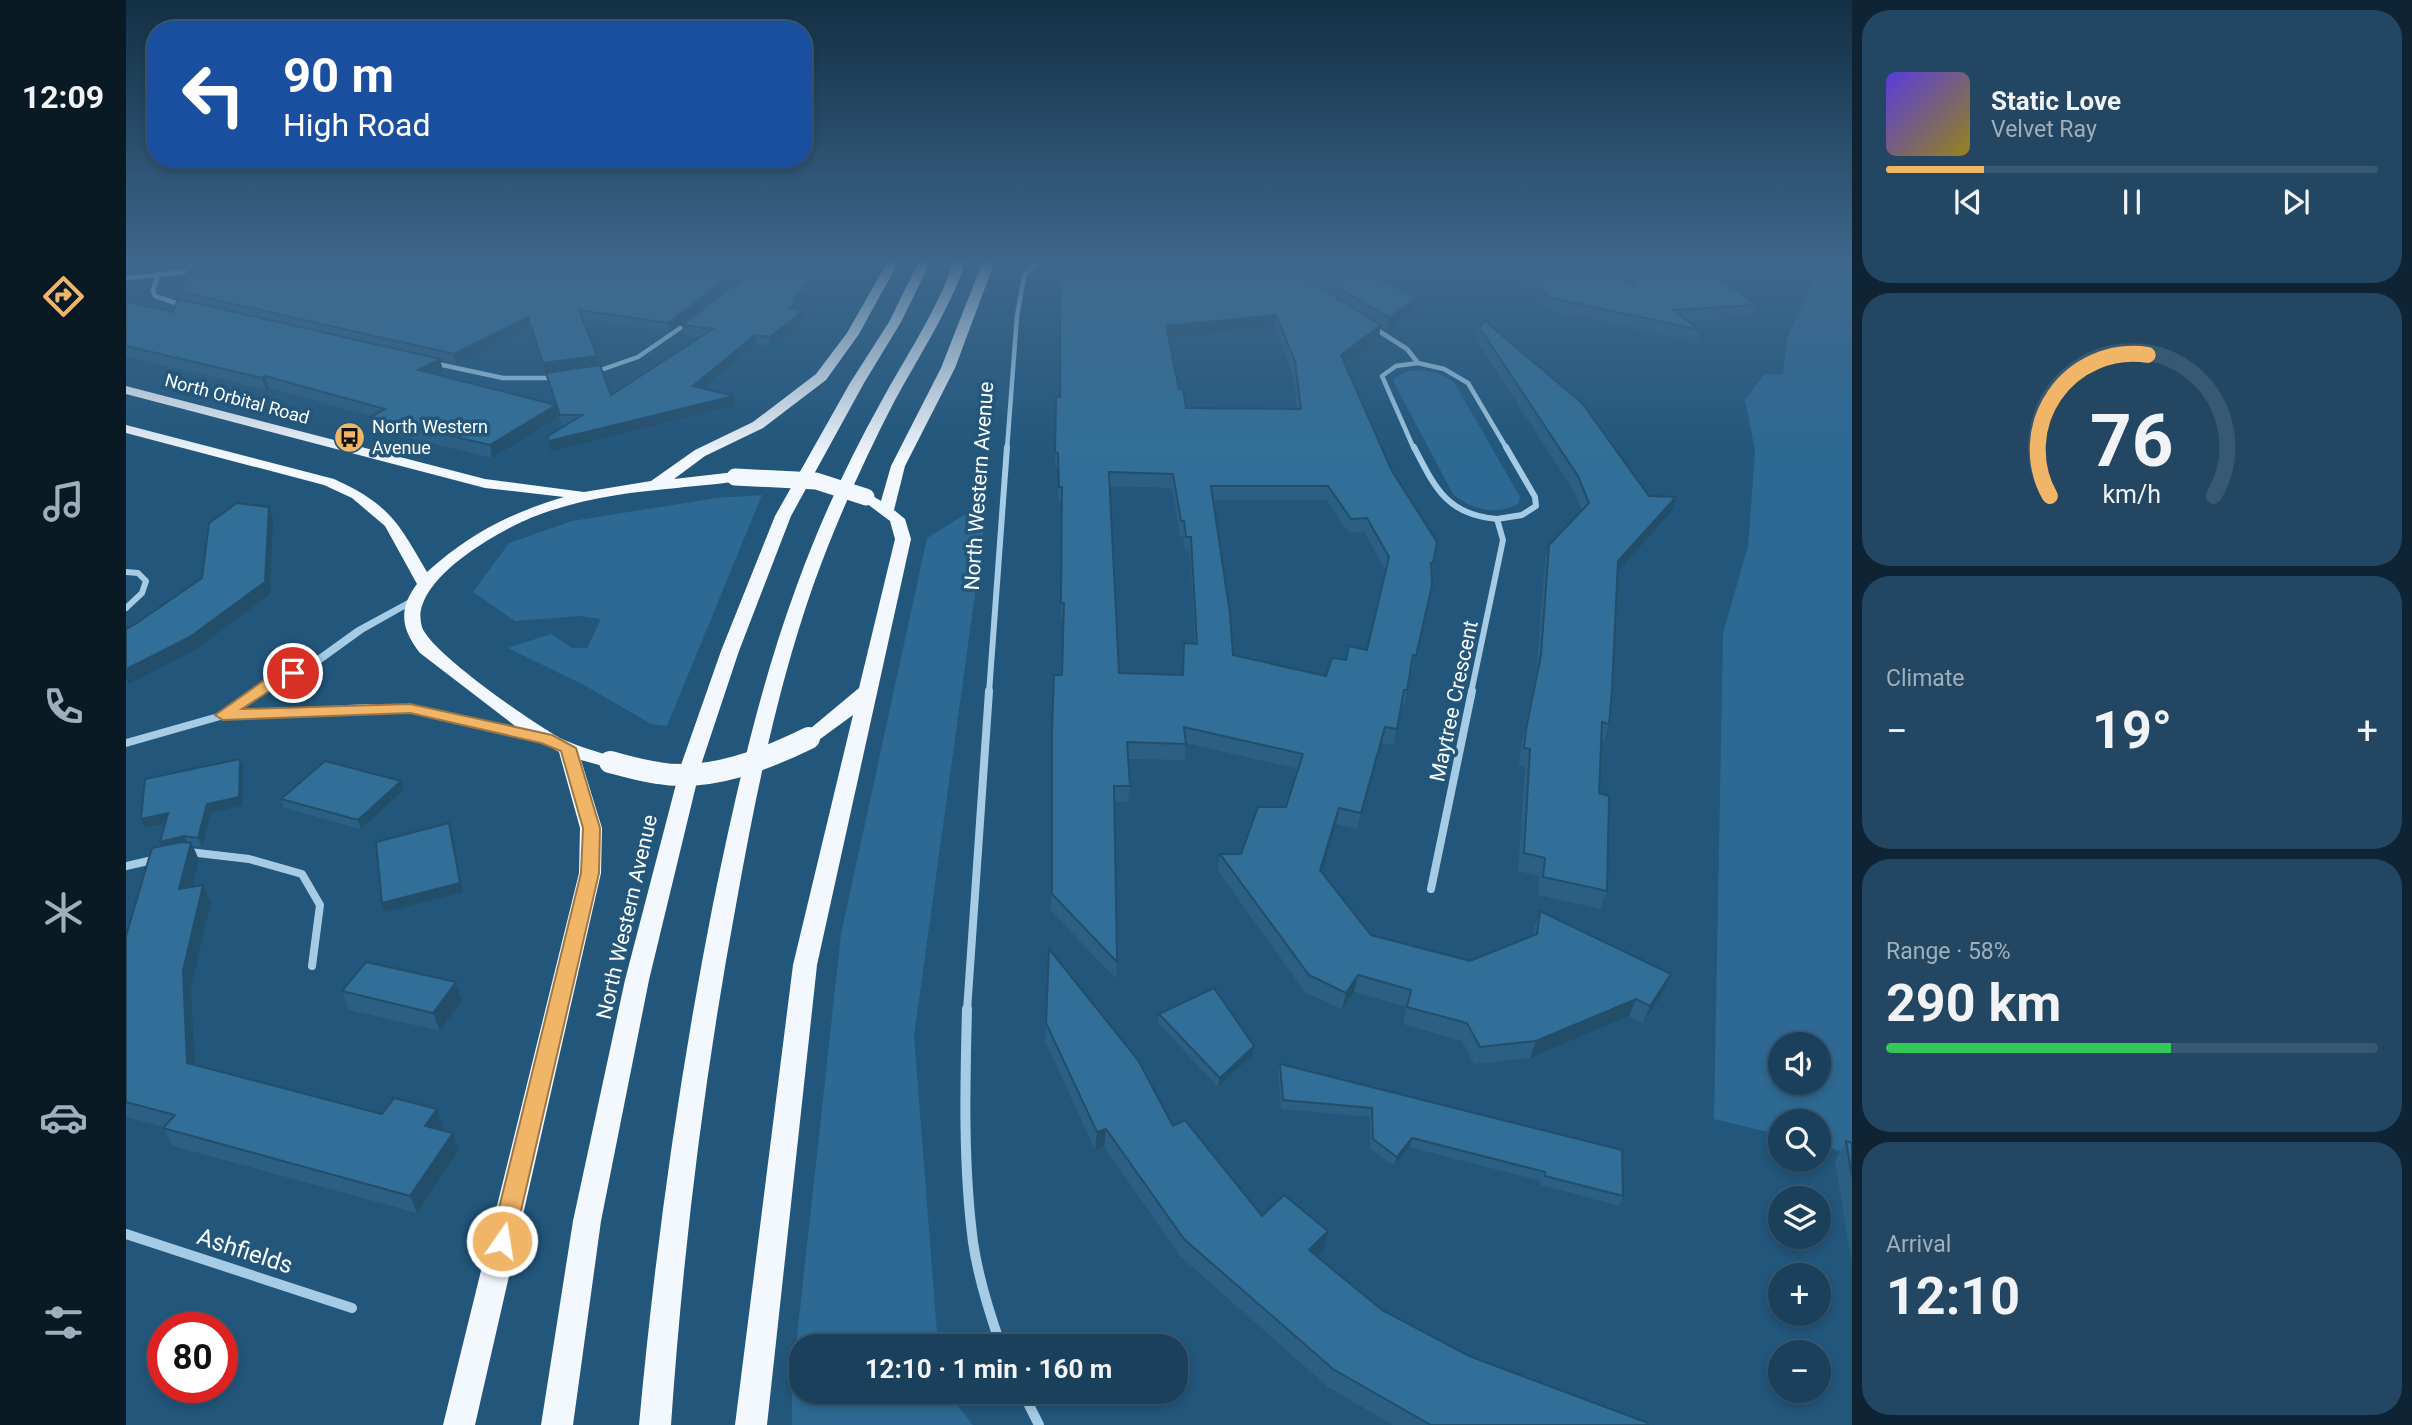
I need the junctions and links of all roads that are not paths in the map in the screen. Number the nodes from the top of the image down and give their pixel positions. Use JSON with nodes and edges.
{"nodes":[{"id":1,"x":680,"y":328,"type":"edge"},
{"id":2,"x":857,"y":328,"type":"edge"},
{"id":3,"x":892,"y":328,"type":"edge"},
{"id":4,"x":929,"y":328,"type":"edge"},
{"id":5,"x":964,"y":328,"type":"edge"},
{"id":6,"x":1016,"y":328,"type":"edge"},
{"id":7,"x":1372,"y":328,"type":"edge"},
{"id":8,"x":422,"y":361,"type":"edge"},
{"id":9,"x":1418,"y":363,"type":"junction"},
{"id":10,"x":588,"y":373,"type":"edge"},
{"id":11,"x":567,"y":377,"type":"edge"},
{"id":12,"x":126,"y":390,"type":"edge"},
{"id":13,"x":126,"y":429,"type":"edge"},
{"id":14,"x":655,"y":486,"type":"junction"},
{"id":15,"x":585,"y":495,"type":"junction"},
{"id":16,"x":887,"y":509,"type":"junction"},
{"id":17,"x":1497,"y":519,"type":"junction"},
{"id":18,"x":126,"y":572,"type":"edge"},
{"id":19,"x":420,"y":591,"type":"junction"},
{"id":20,"x":126,"y":608,"type":"edge"},
{"id":21,"x":868,"y":690,"type":"junction"},
{"id":22,"x":223,"y":715,"type":"junction"},
{"id":23,"x":126,"y":743,"type":"edge"},
{"id":24,"x":557,"y":743,"type":"junction"},
{"id":25,"x":176,"y":855,"type":"edge"},
{"id":26,"x":164,"y":858,"type":"edge"},
{"id":27,"x":126,"y":866,"type":"edge"},
{"id":28,"x":1431,"y":889,"type":"dead end"},
{"id":29,"x":312,"y":966,"type":"dead end"},
{"id":30,"x":126,"y":1234,"type":"edge"},
{"id":31,"x":352,"y":1308,"type":"dead end"},
{"id":32,"x":997,"y":1334,"type":"edge"},
{"id":33,"x":1028,"y":1404,"type":"edge"},
{"id":34,"x":459,"y":1425,"type":"edge"},
{"id":35,"x":558,"y":1425,"type":"edge"},
{"id":36,"x":655,"y":1425,"type":"edge"},
{"id":37,"x":751,"y":1425,"type":"edge"},
{"id":38,"x":1040,"y":1425,"type":"edge"}],
"edges":[{"from":1,"to":10,"type":"street"},
{"from":2,"to":14,"type":"highway"},
{"from":3,"to":35,"type":"highway","name":"North Western Avenue"},
{"from":4,"to":36,"type":"highway"},
{"from":5,"to":16,"type":"highway"},
{"from":6,"to":32,"type":"street","name":"North Western Avenue"},
{"from":7,"to":9,"type":"street"},
{"from":8,"to":11,"type":"street"},
{"from":9,"to":17,"type":"street"},
{"from":9,"to":17,"type":"street"},
{"from":12,"to":15,"type":"highway","name":"North Orbital Road"},
{"from":13,"to":19,"type":"highway"},
{"from":14,"to":15,"type":"highway","name":"North Orbital Road"},
{"from":14,"to":16,"type":"highway","name":"North Orbital Road","bridge":true},
{"from":15,"to":19,"type":"highway"},
{"from":16,"to":21,"type":"highway"},
{"from":17,"to":28,"type":"street","name":"Maytree Crescent"},
{"from":18,"to":20,"type":"street"},
{"from":19,"to":22,"type":"street"},
{"from":19,"to":24,"type":"highway"},
{"from":21,"to":24,"type":"highway","bridge":true},
{"from":21,"to":37,"type":"highway"},
{"from":22,"to":23,"type":"street"},
{"from":22,"to":24,"type":"street"},
{"from":24,"to":34,"type":"highway"},
{"from":25,"to":29,"type":"street"},
{"from":26,"to":27,"type":"street"},
{"from":30,"to":31,"type":"street","name":"Ashfields"},
{"from":33,"to":38,"type":"street"}]}
